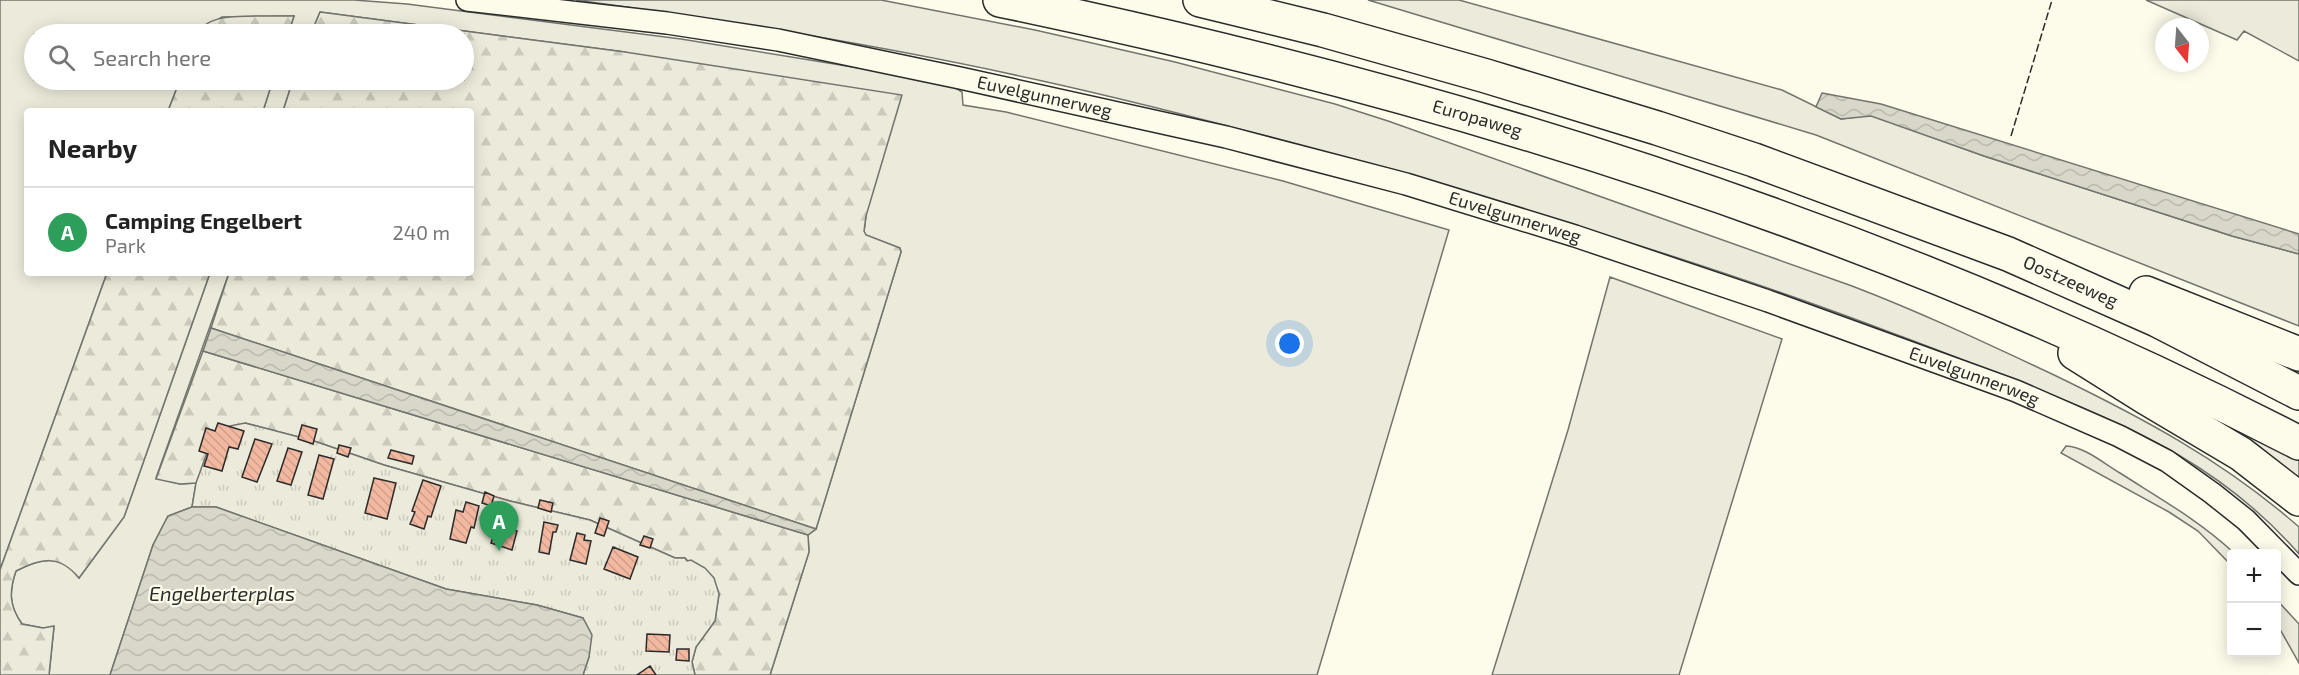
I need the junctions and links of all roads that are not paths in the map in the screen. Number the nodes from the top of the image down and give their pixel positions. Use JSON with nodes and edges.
{"nodes":[{"id":1,"x":467,"y":0,"type":"edge"},
{"id":2,"x":1000,"y":0,"type":"edge"},
{"id":3,"x":1200,"y":0,"type":"edge"},
{"id":4,"x":1833,"y":191,"type":"junction"},
{"id":5,"x":1943,"y":278,"type":"junction"},
{"id":6,"x":2299,"y":354,"type":"edge"},
{"id":7,"x":2299,"y":393,"type":"edge"},
{"id":8,"x":2299,"y":443,"type":"edge"},
{"id":9,"x":2299,"y":499,"type":"edge"},
{"id":10,"x":2299,"y":573,"type":"edge"}],
"edges":[{"from":1,"to":10,"type":"street","name":"Euvelgunnerweg"},
{"from":2,"to":5,"type":"highway","name":"Europaweg"},
{"from":3,"to":4,"type":"highway"},
{"from":4,"to":6,"type":"highway"},
{"from":4,"to":7,"type":"highway","name":"Oostzeeweg"},
{"from":5,"to":8,"type":"highway"},
{"from":5,"to":9,"type":"highway"}]}
